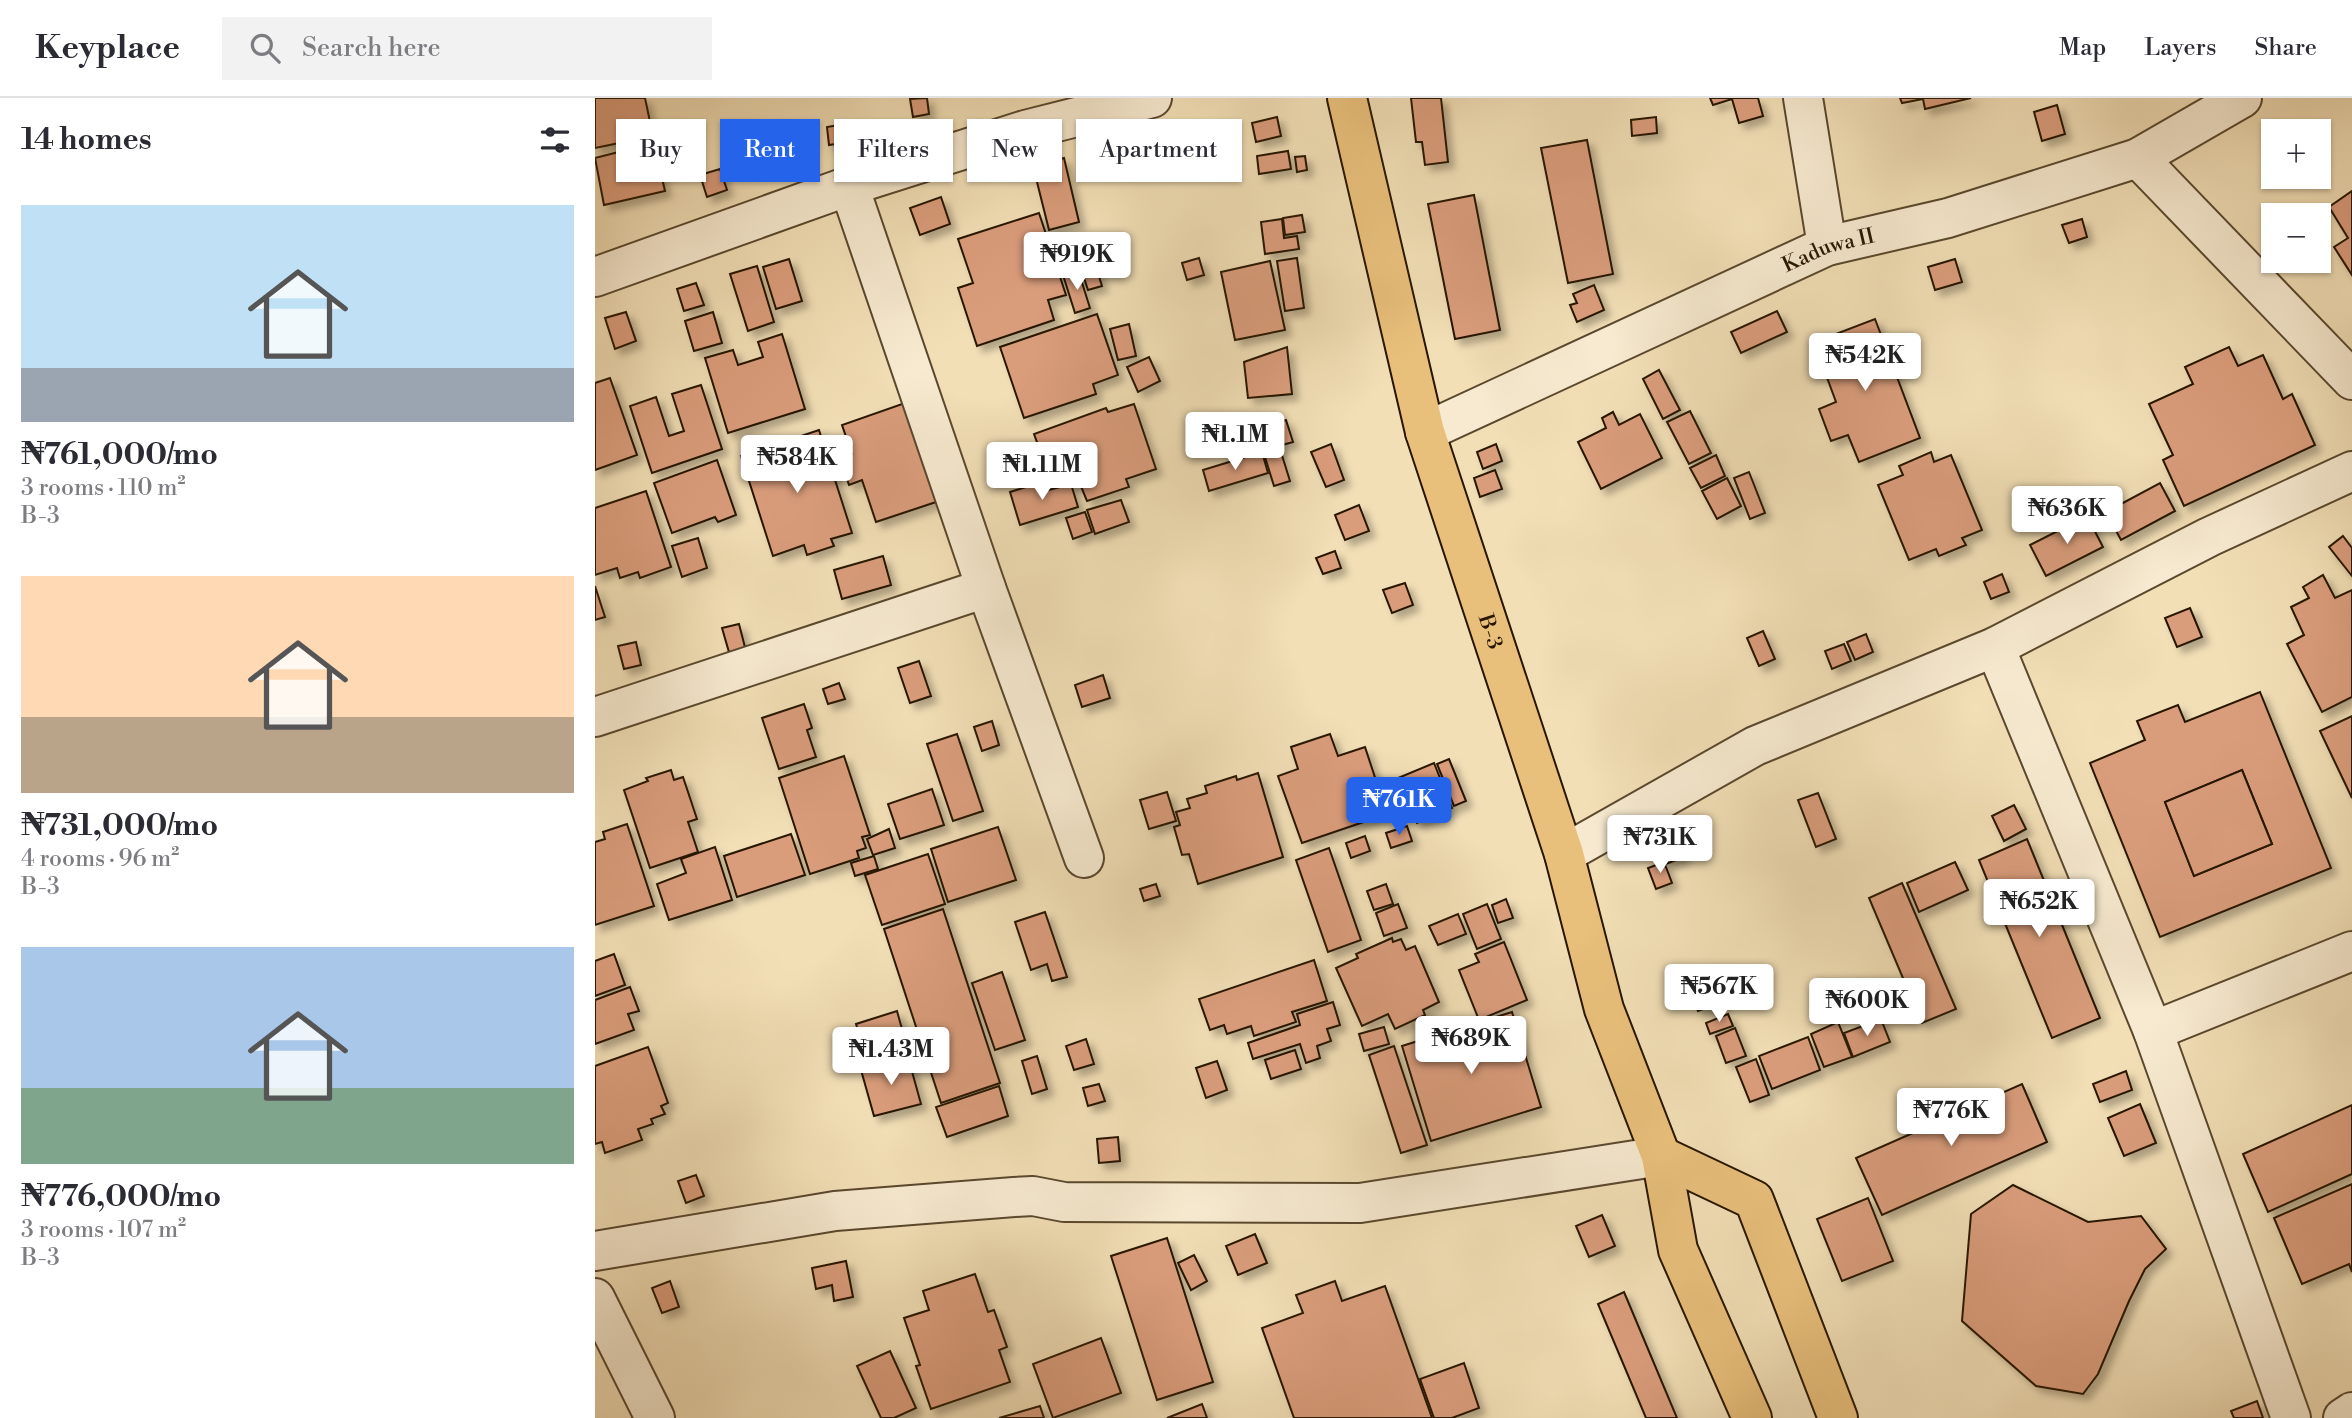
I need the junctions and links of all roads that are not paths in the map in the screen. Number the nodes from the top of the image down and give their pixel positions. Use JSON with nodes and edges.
{"nodes":[{"id":1,"x":1152,"y":98,"type":"edge"},
{"id":2,"x":1347,"y":98,"type":"edge"},
{"id":3,"x":1803,"y":98,"type":"edge"},
{"id":4,"x":2242,"y":98,"type":"edge"},
{"id":5,"x":2138,"y":158,"type":"junction"},
{"id":6,"x":849,"y":186,"type":"junction"},
{"id":7,"x":1827,"y":246,"type":"junction"},
{"id":8,"x":595,"y":277,"type":"edge"},
{"id":9,"x":2352,"y":380,"type":"edge"},
{"id":10,"x":1425,"y":432,"type":"junction"},
{"id":11,"x":2352,"y":471,"type":"edge"},
{"id":12,"x":986,"y":588,"type":"junction"},
{"id":13,"x":1995,"y":647,"type":"junction"},
{"id":14,"x":595,"y":717,"type":"edge"},
{"id":15,"x":1564,"y":854,"type":"junction"},
{"id":16,"x":1084,"y":858,"type":"dead end"},
{"id":17,"x":2352,"y":951,"type":"edge"},
{"id":18,"x":2153,"y":1031,"type":"junction"},
{"id":19,"x":1661,"y":1156,"type":"junction"},
{"id":20,"x":595,"y":1251,"type":"edge"},
{"id":21,"x":595,"y":1298,"type":"edge"},
{"id":22,"x":2352,"y":1412,"type":"edge"},
{"id":23,"x":655,"y":1418,"type":"edge"},
{"id":24,"x":1752,"y":1418,"type":"edge"},
{"id":25,"x":1839,"y":1418,"type":"edge"},
{"id":26,"x":2291,"y":1418,"type":"edge"},
{"id":27,"x":2343,"y":1418,"type":"edge"}],
"edges":[{"from":1,"to":6,"type":"street"},
{"from":2,"to":10,"type":"main road","name":"B-3"},
{"from":3,"to":7,"type":"street"},
{"from":4,"to":5,"type":"street","name":"Kaduwa II"},
{"from":5,"to":7,"type":"street","name":"Kaduwa II"},
{"from":5,"to":9,"type":"street"},
{"from":6,"to":8,"type":"street"},
{"from":6,"to":12,"type":"street"},
{"from":7,"to":10,"type":"street","name":"Kaduwa II"},
{"from":10,"to":15,"type":"main road","name":"B-3"},
{"from":11,"to":13,"type":"street"},
{"from":12,"to":14,"type":"street"},
{"from":12,"to":16,"type":"street"},
{"from":13,"to":15,"type":"street"},
{"from":13,"to":18,"type":"street"},
{"from":15,"to":19,"type":"main road","name":"B-3"},
{"from":17,"to":18,"type":"street"},
{"from":18,"to":26,"type":"street"},
{"from":19,"to":20,"type":"street"},
{"from":19,"to":24,"type":"main road","name":"B-3"},
{"from":19,"to":25,"type":"main road"},
{"from":21,"to":23,"type":"street"},
{"from":22,"to":27,"type":"street"}]}
